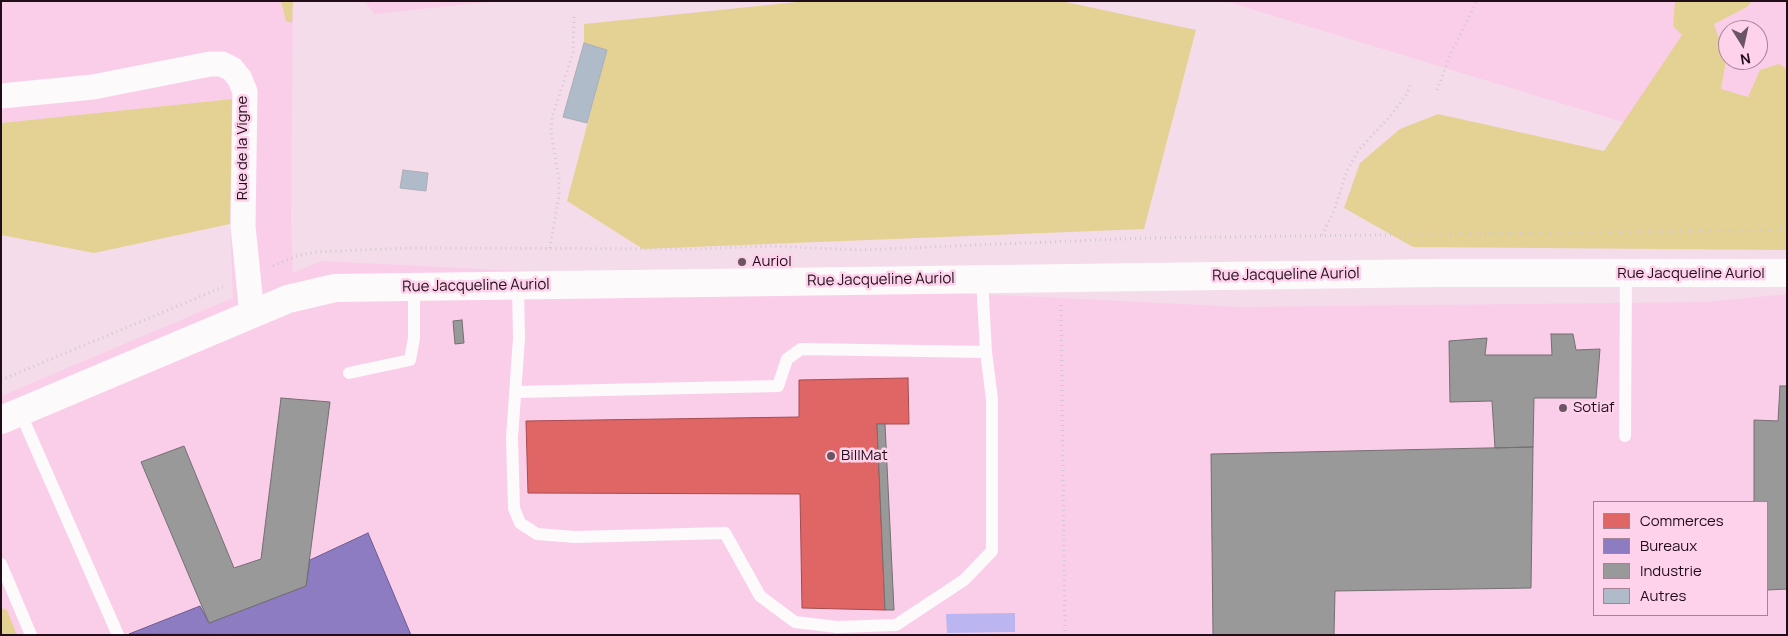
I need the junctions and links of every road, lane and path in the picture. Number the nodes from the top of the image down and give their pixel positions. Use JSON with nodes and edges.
{"nodes":[{"id":1,"x":1477,"y":1,"type":"edge"},
{"id":2,"x":574,"y":15,"type":"dead end"},
{"id":3,"x":1411,"y":83,"type":"dead end"},
{"id":4,"x":1437,"y":90,"type":"dead end"},
{"id":5,"x":1,"y":96,"type":"edge"},
{"id":6,"x":1322,"y":236,"type":"dead end"},
{"id":7,"x":550,"y":248,"type":"dead end"},
{"id":8,"x":1787,"y":273,"type":"edge"},
{"id":9,"x":1626,"y":274,"type":"junction"},
{"id":10,"x":1060,"y":278,"type":"junction"},
{"id":11,"x":982,"y":279,"type":"junction"},
{"id":12,"x":518,"y":286,"type":"junction"},
{"id":13,"x":414,"y":287,"type":"junction"},
{"id":14,"x":252,"y":315,"type":"junction"},
{"id":15,"x":986,"y":352,"type":"junction"},
{"id":16,"x":350,"y":373,"type":"dead end"},
{"id":17,"x":516,"y":392,"type":"junction"},
{"id":18,"x":11,"y":416,"type":"edge"},
{"id":19,"x":1624,"y":436,"type":"dead end"},
{"id":20,"x":1,"y":564,"type":"edge"},
{"id":21,"x":31,"y":635,"type":"edge"},
{"id":22,"x":118,"y":635,"type":"edge"},
{"id":23,"x":1065,"y":635,"type":"edge"}],
"edges":[{"from":1,"to":4,"type":"path"},
{"from":2,"to":7,"type":"path"},
{"from":3,"to":6,"type":"path"},
{"from":5,"to":14,"type":"street","name":"Rue de la Vigne"},
{"from":8,"to":9,"type":"street","name":"Rue Jacqueline Auriol"},
{"from":9,"to":10,"type":"street","name":"Rue Jacqueline Auriol"},
{"from":9,"to":19,"type":"lane"},
{"from":10,"to":11,"type":"street","name":"Rue Jacqueline Auriol"},
{"from":10,"to":23,"type":"path"},
{"from":11,"to":12,"type":"street","name":"Rue Jacqueline Auriol"},
{"from":11,"to":15,"type":"lane"},
{"from":12,"to":13,"type":"street","name":"Rue Jacqueline Auriol"},
{"from":12,"to":17,"type":"lane"},
{"from":13,"to":14,"type":"street","name":"Rue Jacqueline Auriol"},
{"from":13,"to":16,"type":"lane"},
{"from":14,"to":18,"type":"street","name":"Rue Jacqueline Auriol"},
{"from":15,"to":17,"type":"lane"},
{"from":15,"to":17,"type":"lane"},
{"from":18,"to":22,"type":"lane"},
{"from":20,"to":21,"type":"lane"}]}
